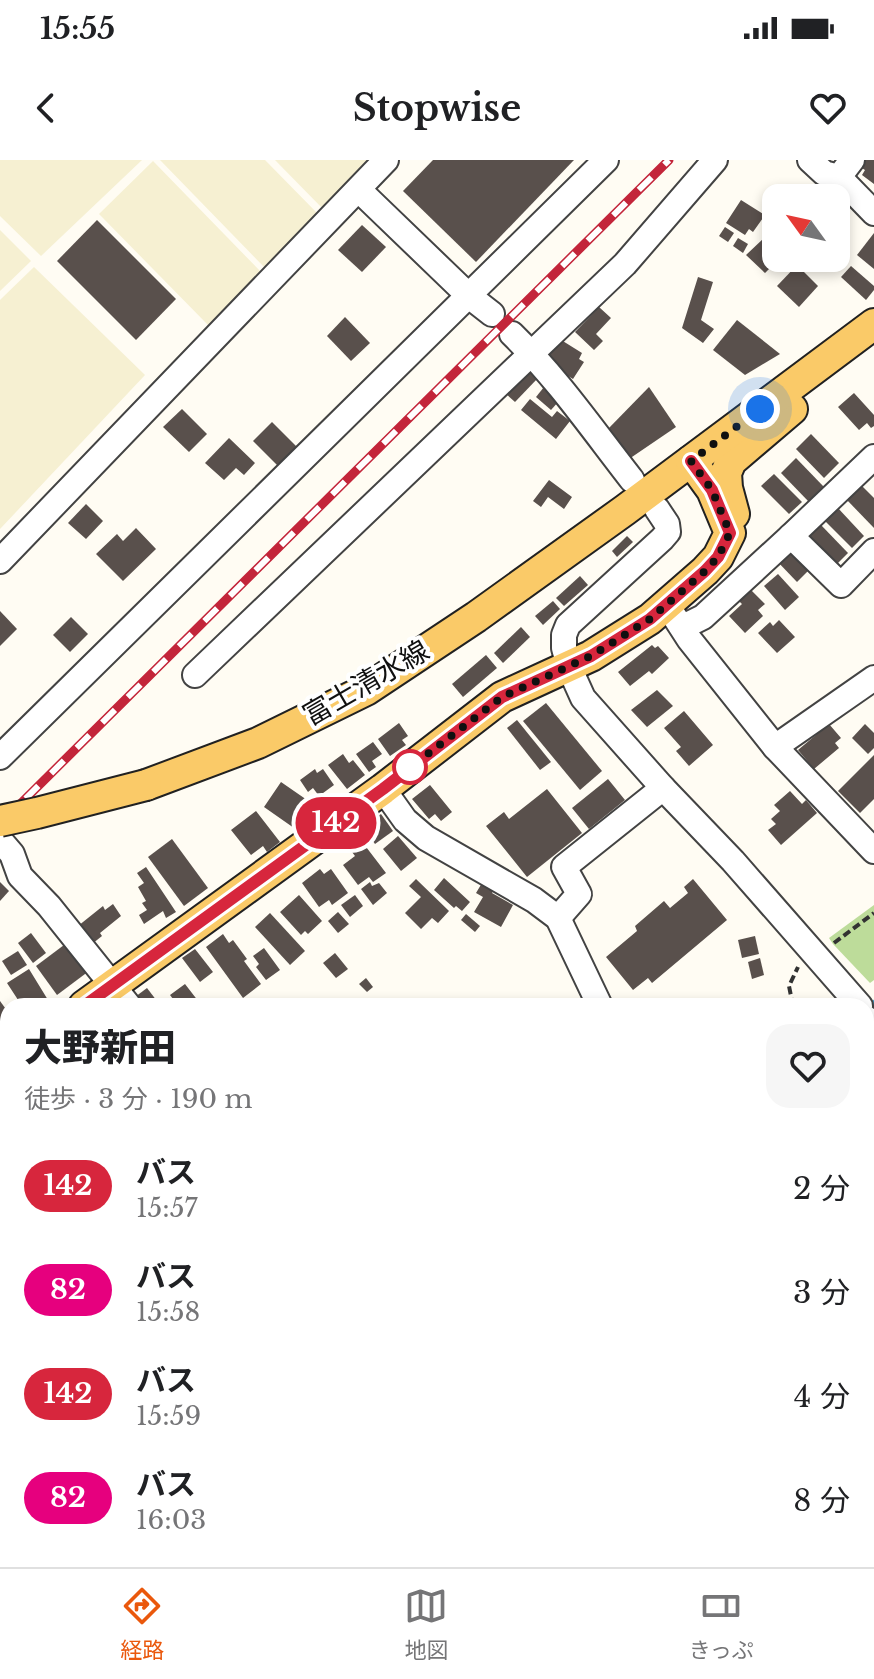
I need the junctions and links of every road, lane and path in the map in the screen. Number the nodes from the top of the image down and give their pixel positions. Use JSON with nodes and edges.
{"nodes":[{"id":1,"x":386,"y":160,"type":"edge"},
{"id":2,"x":606,"y":160,"type":"edge"},
{"id":3,"x":715,"y":160,"type":"edge"},
{"id":4,"x":810,"y":160,"type":"edge"},
{"id":5,"x":845,"y":168,"type":"edge"},
{"id":6,"x":359,"y":190,"type":"junction"},
{"id":7,"x":874,"y":213,"type":"edge"},
{"id":8,"x":469,"y":296,"type":"junction"},
{"id":9,"x":492,"y":314,"type":"dead end"},
{"id":10,"x":874,"y":324,"type":"edge"},
{"id":11,"x":512,"y":334,"type":"dead end"},
{"id":12,"x":874,"y":341,"type":"edge"},
{"id":13,"x":532,"y":354,"type":"junction"},
{"id":14,"x":874,"y":457,"type":"edge"},
{"id":15,"x":691,"y":461,"type":"junction"},
{"id":16,"x":632,"y":480,"type":"dead end"},
{"id":17,"x":657,"y":509,"type":"dead end"},
{"id":18,"x":730,"y":533,"type":"junction"},
{"id":19,"x":791,"y":536,"type":"junction"},
{"id":20,"x":874,"y":551,"type":"edge"},
{"id":21,"x":0,"y":561,"type":"edge"},
{"id":22,"x":675,"y":616,"type":"junction"},
{"id":23,"x":569,"y":667,"type":"junction"},
{"id":24,"x":195,"y":675,"type":"dead end"},
{"id":25,"x":874,"y":678,"type":"edge"},
{"id":26,"x":775,"y":747,"type":"junction"},
{"id":27,"x":0,"y":757,"type":"edge"},
{"id":28,"x":663,"y":788,"type":"junction"},
{"id":29,"x":383,"y":789,"type":"junction"},
{"id":30,"x":0,"y":821,"type":"edge"},
{"id":31,"x":0,"y":840,"type":"edge"},
{"id":32,"x":874,"y":851,"type":"edge"},
{"id":33,"x":874,"y":913,"type":"edge"},
{"id":34,"x":558,"y":918,"type":"junction"},
{"id":35,"x":826,"y":946,"type":"dead end"},
{"id":36,"x":802,"y":963,"type":"dead end"},
{"id":37,"x":121,"y":995,"type":"edge"},
{"id":38,"x":596,"y":998,"type":"edge"},
{"id":39,"x":791,"y":998,"type":"edge"},
{"id":40,"x":853,"y":998,"type":"edge"}],
"edges":[{"from":1,"to":6,"type":"street"},
{"from":2,"to":8,"type":"street"},
{"from":3,"to":13,"type":"street"},
{"from":4,"to":5,"type":"street"},
{"from":5,"to":7,"type":"street"},
{"from":6,"to":8,"type":"street"},
{"from":6,"to":21,"type":"street"},
{"from":8,"to":9,"type":"street"},
{"from":8,"to":27,"type":"street"},
{"from":10,"to":15,"type":"main road","name":"富士清水線"},
{"from":11,"to":13,"type":"street"},
{"from":12,"to":18,"type":"main road"},
{"from":13,"to":16,"type":"street"},
{"from":13,"to":24,"type":"street"},
{"from":14,"to":19,"type":"street"},
{"from":15,"to":18,"type":"main road"},
{"from":15,"to":30,"type":"main road","name":"富士清水線","bridge":true},
{"from":17,"to":23,"type":"street"},
{"from":18,"to":22,"type":"main road"},
{"from":19,"to":20,"type":"street"},
{"from":19,"to":22,"type":"street"},
{"from":22,"to":23,"type":"main road"},
{"from":22,"to":26,"type":"street"},
{"from":23,"to":28,"type":"street"},
{"from":23,"to":29,"type":"main road"},
{"from":25,"to":26,"type":"street"},
{"from":26,"to":32,"type":"street"},
{"from":28,"to":34,"type":"street"},
{"from":28,"to":40,"type":"street"},
{"from":29,"to":34,"type":"street"},
{"from":29,"to":37,"type":"main road"},
{"from":31,"to":37,"type":"street"},
{"from":33,"to":35,"type":"path"},
{"from":34,"to":38,"type":"street"},
{"from":36,"to":39,"type":"path"}]}
